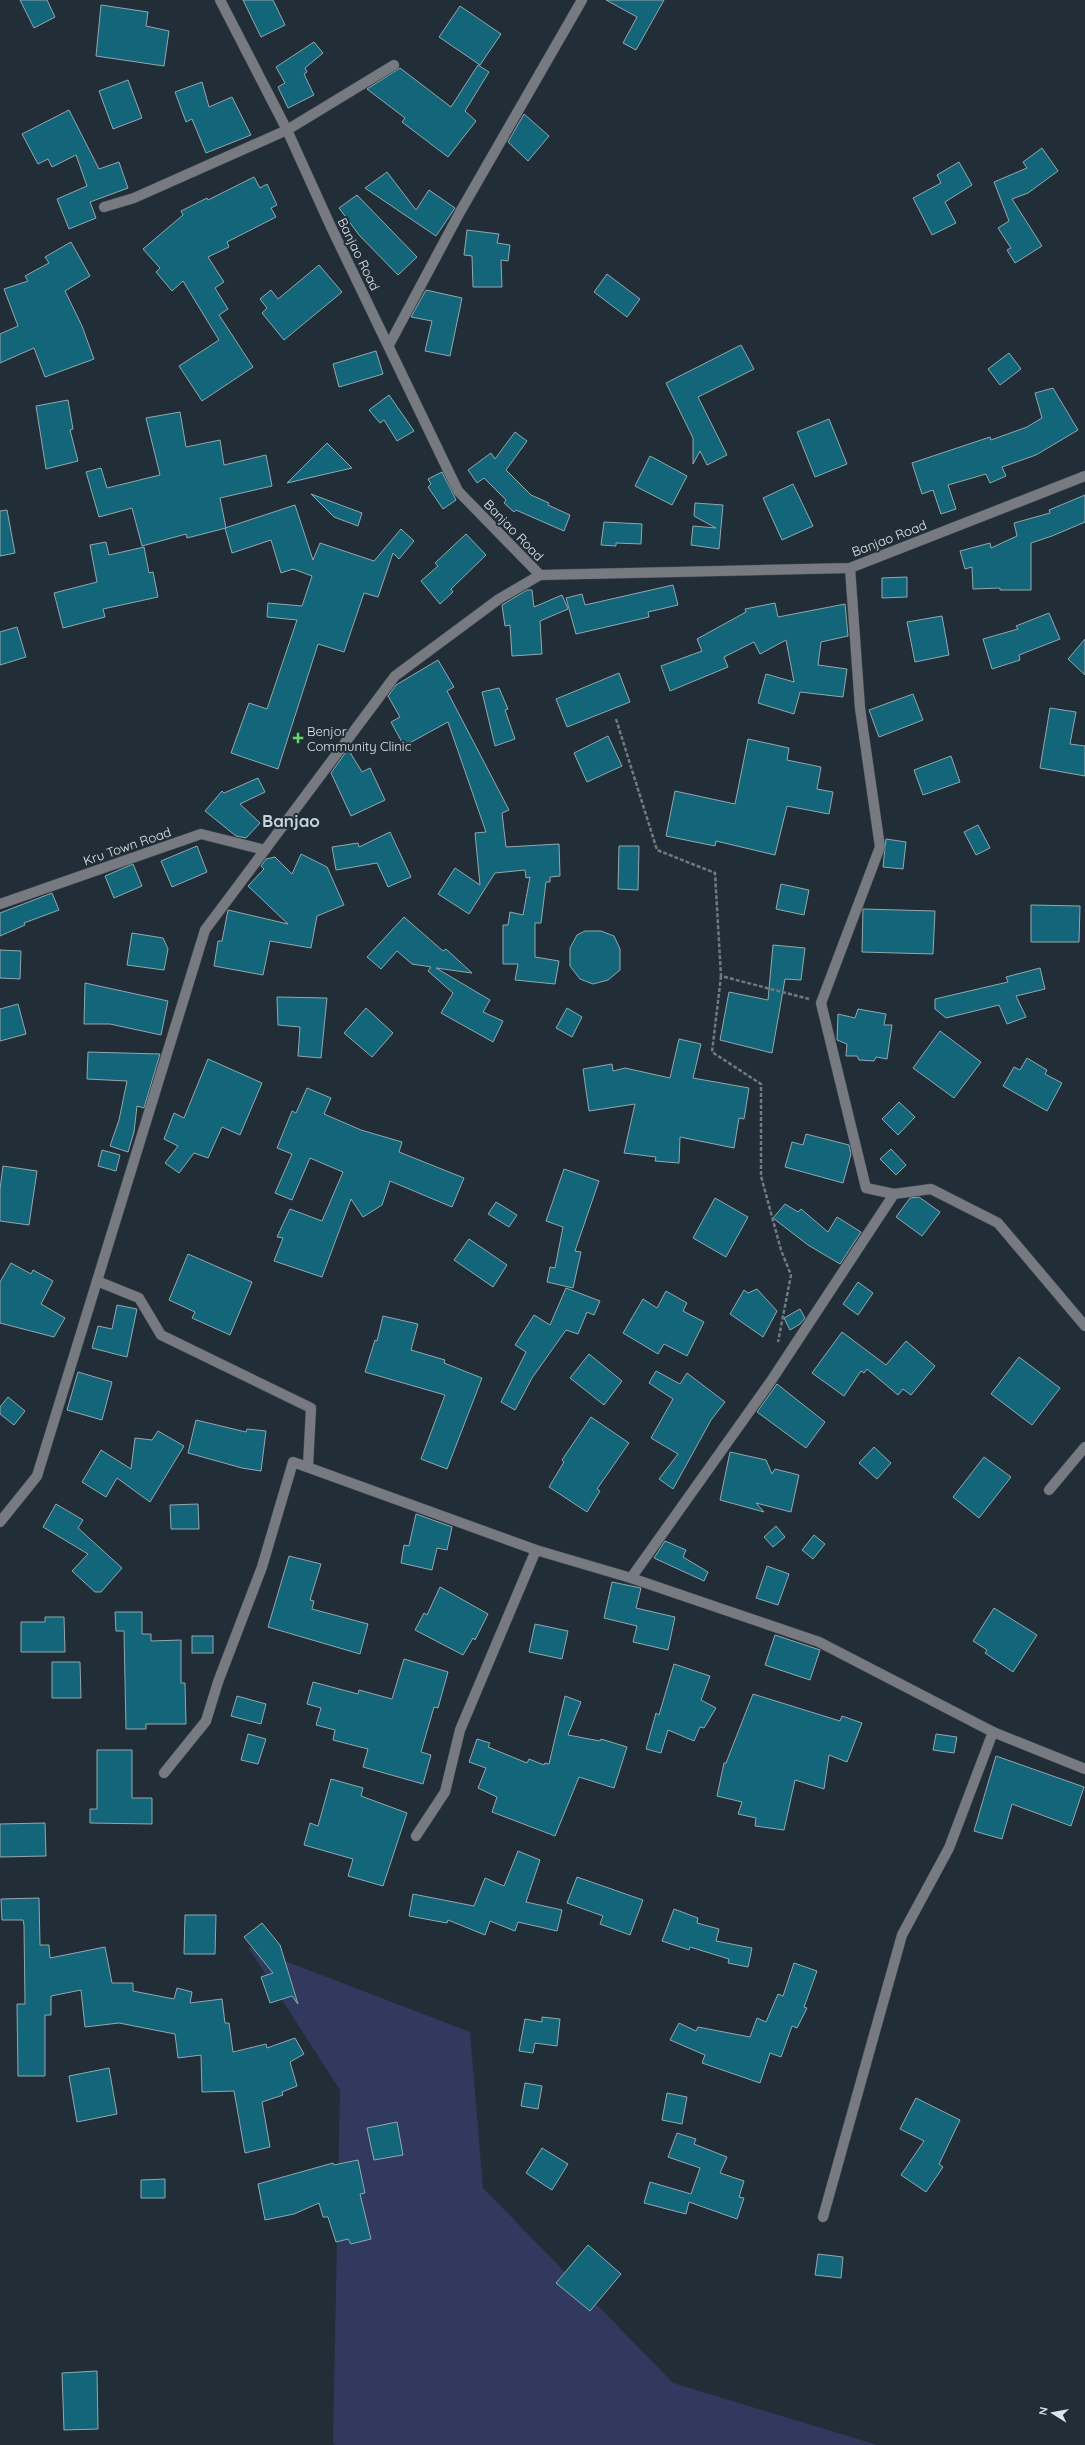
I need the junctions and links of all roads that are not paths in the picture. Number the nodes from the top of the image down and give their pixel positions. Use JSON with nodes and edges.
{"nodes":[{"id":1,"x":220,"y":0,"type":"edge"},
{"id":2,"x":582,"y":0,"type":"edge"},
{"id":3,"x":394,"y":65,"type":"dead end"},
{"id":4,"x":287,"y":130,"type":"junction"},
{"id":5,"x":104,"y":207,"type":"dead end"},
{"id":6,"x":389,"y":345,"type":"junction"},
{"id":7,"x":1085,"y":476,"type":"edge"},
{"id":8,"x":850,"y":568,"type":"junction"},
{"id":9,"x":540,"y":575,"type":"junction"},
{"id":10,"x":265,"y":850,"type":"junction"},
{"id":11,"x":0,"y":904,"type":"edge"},
{"id":12,"x":894,"y":1194,"type":"junction"},
{"id":13,"x":97,"y":1281,"type":"junction"},
{"id":14,"x":1085,"y":1326,"type":"edge"},
{"id":15,"x":1085,"y":1447,"type":"edge"},
{"id":16,"x":308,"y":1466,"type":"junction"},
{"id":17,"x":1049,"y":1490,"type":"dead end"},
{"id":18,"x":0,"y":1522,"type":"edge"},
{"id":19,"x":536,"y":1550,"type":"junction"},
{"id":20,"x":631,"y":1578,"type":"junction"},
{"id":21,"x":993,"y":1732,"type":"junction"},
{"id":22,"x":1085,"y":1769,"type":"edge"},
{"id":23,"x":164,"y":1773,"type":"dead end"},
{"id":24,"x":416,"y":1836,"type":"dead end"},
{"id":25,"x":823,"y":2218,"type":"dead end"}],
"edges":[{"from":1,"to":4,"type":"street","name":"Banjao Road"},
{"from":2,"to":6,"type":"street"},
{"from":3,"to":4,"type":"street"},
{"from":4,"to":5,"type":"street"},
{"from":4,"to":6,"type":"street","name":"Banjao Road"},
{"from":6,"to":9,"type":"street","name":"Banjao Road"},
{"from":7,"to":8,"type":"street","name":"Banjao Road"},
{"from":8,"to":9,"type":"street","name":"Banjao Road"},
{"from":8,"to":12,"type":"street"},
{"from":9,"to":10,"type":"street"},
{"from":10,"to":11,"type":"street","name":"Kru Town Road"},
{"from":10,"to":13,"type":"street"},
{"from":12,"to":14,"type":"street"},
{"from":12,"to":20,"type":"street"},
{"from":13,"to":16,"type":"street"},
{"from":13,"to":18,"type":"street"},
{"from":15,"to":17,"type":"street"},
{"from":16,"to":19,"type":"street"},
{"from":16,"to":23,"type":"street"},
{"from":19,"to":20,"type":"street"},
{"from":19,"to":24,"type":"street"},
{"from":20,"to":21,"type":"street"},
{"from":21,"to":22,"type":"street"},
{"from":21,"to":25,"type":"street"}]}
